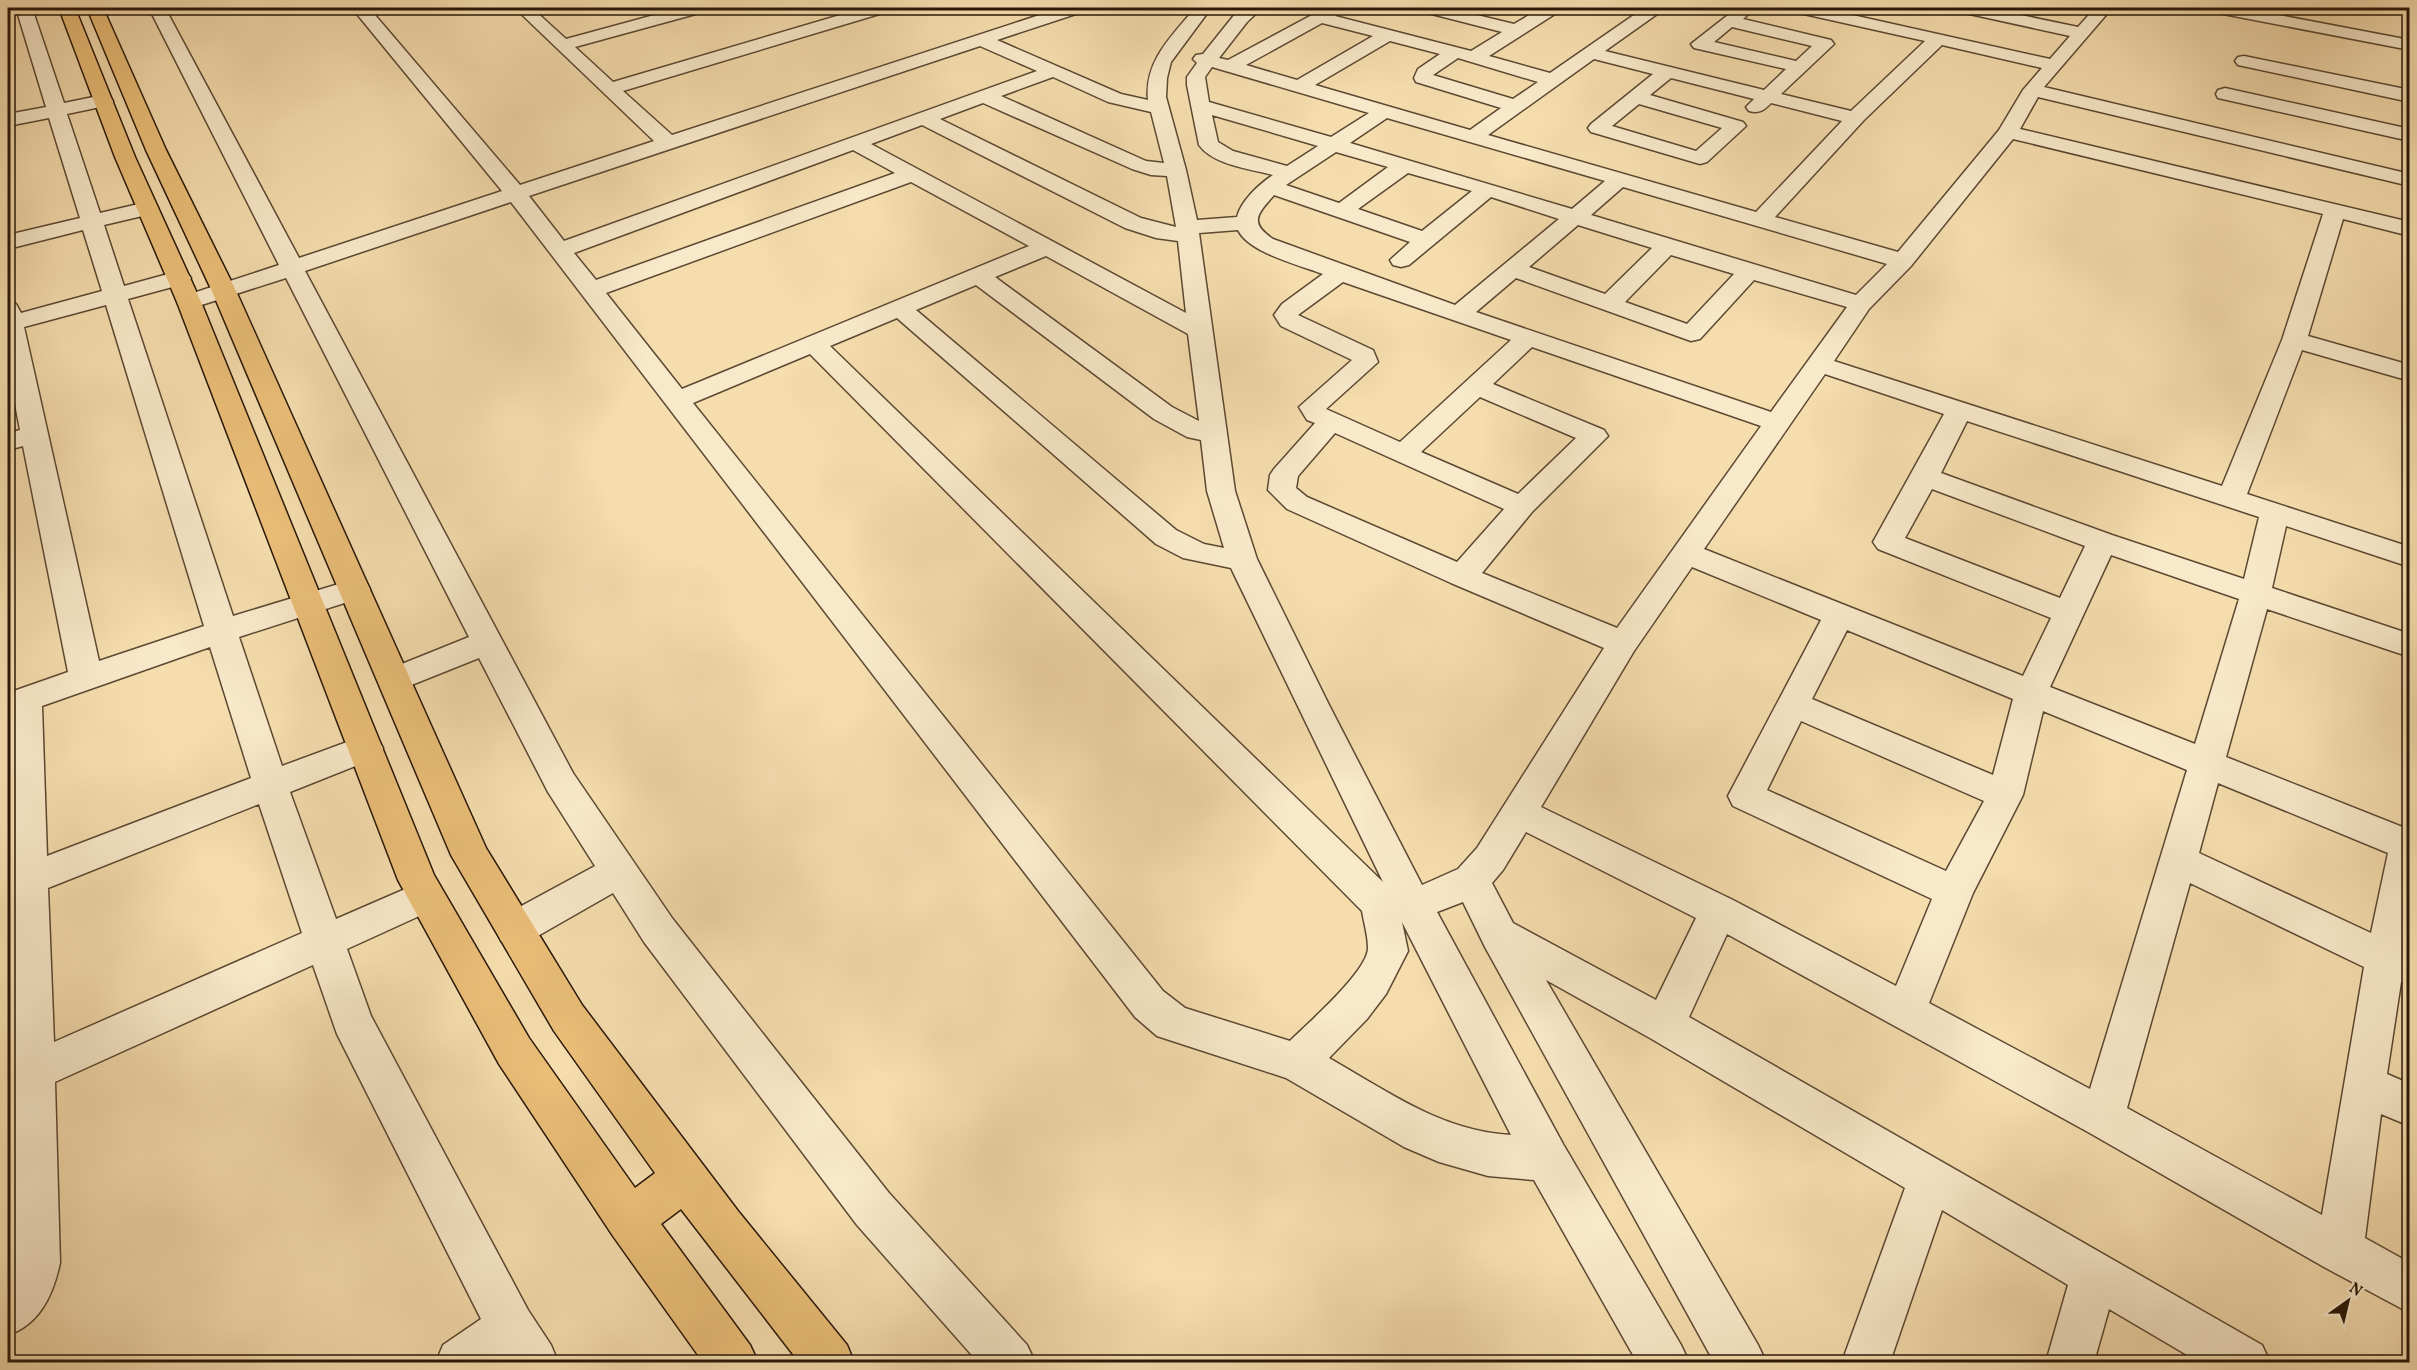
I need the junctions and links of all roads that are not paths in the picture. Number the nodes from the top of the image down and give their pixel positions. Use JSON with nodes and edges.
{"nodes":[{"id":1,"x":24,"y":8,"type":"edge"},
{"id":2,"x":67,"y":8,"type":"edge"},
{"id":3,"x":95,"y":8,"type":"edge"},
{"id":4,"x":157,"y":8,"type":"edge"},
{"id":5,"x":360,"y":8,"type":"edge"},
{"id":6,"x":522,"y":8,"type":"edge"},
{"id":7,"x":696,"y":8,"type":"edge"},
{"id":8,"x":880,"y":8,"type":"edge"},
{"id":9,"x":1076,"y":8,"type":"edge"},
{"id":10,"x":1203,"y":8,"type":"edge"},
{"id":11,"x":1337,"y":8,"type":"edge"},
{"id":12,"x":1430,"y":8,"type":"edge"},
{"id":13,"x":1550,"y":8,"type":"edge"},
{"id":14,"x":1654,"y":8,"type":"edge"},
{"id":15,"x":1747,"y":8,"type":"edge"},
{"id":16,"x":1801,"y":8,"type":"edge"},
{"id":17,"x":1965,"y":8,"type":"edge"},
{"id":18,"x":2104,"y":8,"type":"edge"},
{"id":19,"x":2218,"y":8,"type":"edge"},
{"id":20,"x":2264,"y":12,"type":"edge"},
{"id":21,"x":1320,"y":17,"type":"junction"},
{"id":22,"x":1258,"y":19,"type":"edge"},
{"id":23,"x":1729,"y":21,"type":"junction"},
{"id":24,"x":1516,"y":30,"type":"junction"},
{"id":25,"x":1294,"y":32,"type":"junction"},
{"id":26,"x":2083,"y":33,"type":"junction"},
{"id":27,"x":1387,"y":35,"type":"junction"},
{"id":28,"x":2409,"y":38,"type":"edge"},
{"id":29,"x":980,"y":39,"type":"junction"},
{"id":30,"x":1938,"y":39,"type":"junction"},
{"id":31,"x":563,"y":45,"type":"junction"},
{"id":32,"x":2409,"y":45,"type":"edge"},
{"id":33,"x":1455,"y":52,"type":"junction"},
{"id":34,"x":1590,"y":53,"type":"junction"},
{"id":35,"x":1192,"y":57,"type":"junction"},
{"id":36,"x":1474,"y":57,"type":"junction"},
{"id":37,"x":2244,"y":61,"type":"junction"},
{"id":38,"x":2053,"y":65,"type":"junction"},
{"id":39,"x":1231,"y":66,"type":"junction"},
{"id":40,"x":1799,"y":68,"type":"junction"},
{"id":41,"x":1053,"y":71,"type":"junction"},
{"id":42,"x":1667,"y":72,"type":"junction"},
{"id":43,"x":1553,"y":80,"type":"junction"},
{"id":44,"x":1300,"y":86,"type":"junction"},
{"id":45,"x":610,"y":89,"type":"junction"},
{"id":46,"x":2032,"y":90,"type":"junction"},
{"id":47,"x":2225,"y":94,"type":"junction"},
{"id":48,"x":984,"y":96,"type":"junction"},
{"id":49,"x":1768,"y":96,"type":"junction"},
{"id":50,"x":2409,"y":96,"type":"edge"},
{"id":51,"x":1634,"y":97,"type":"junction"},
{"id":52,"x":103,"y":101,"type":"junction"},
{"id":53,"x":1200,"y":105,"type":"junction"},
{"id":54,"x":1516,"y":106,"type":"junction"},
{"id":55,"x":1159,"y":108,"type":"junction"},
{"id":56,"x":55,"y":111,"type":"junction"},
{"id":57,"x":1385,"y":111,"type":"junction"},
{"id":58,"x":923,"y":118,"type":"junction"},
{"id":59,"x":1855,"y":118,"type":"junction"},
{"id":60,"x":8,"y":120,"type":"edge"},
{"id":61,"x":1736,"y":126,"type":"junction"},
{"id":62,"x":2204,"y":131,"type":"junction"},
{"id":63,"x":2008,"y":132,"type":"junction"},
{"id":64,"x":2409,"y":135,"type":"edge"},
{"id":65,"x":1474,"y":136,"type":"junction"},
{"id":66,"x":668,"y":143,"type":"junction"},
{"id":67,"x":855,"y":143,"type":"junction"},
{"id":68,"x":1335,"y":144,"type":"junction"},
{"id":69,"x":1407,"y":166,"type":"junction"},
{"id":70,"x":1176,"y":170,"type":"junction"},
{"id":71,"x":1289,"y":173,"type":"junction"},
{"id":72,"x":912,"y":174,"type":"junction"},
{"id":73,"x":1682,"y":175,"type":"junction"},
{"id":74,"x":1620,"y":179,"type":"junction"},
{"id":75,"x":2409,"y":180,"type":"edge"},
{"id":76,"x":1270,"y":186,"type":"junction"},
{"id":77,"x":1488,"y":189,"type":"junction"},
{"id":78,"x":516,"y":194,"type":"junction"},
{"id":79,"x":147,"y":208,"type":"junction"},
{"id":80,"x":1342,"y":211,"type":"junction"},
{"id":81,"x":2335,"y":211,"type":"junction"},
{"id":82,"x":1574,"y":217,"type":"junction"},
{"id":83,"x":1761,"y":220,"type":"junction"},
{"id":84,"x":90,"y":222,"type":"junction"},
{"id":85,"x":1239,"y":224,"type":"junction"},
{"id":86,"x":1195,"y":229,"type":"junction"},
{"id":87,"x":2409,"y":229,"type":"edge"},
{"id":88,"x":1426,"y":240,"type":"junction"},
{"id":89,"x":8,"y":242,"type":"edge"},
{"id":90,"x":1667,"y":246,"type":"junction"},
{"id":91,"x":1047,"y":248,"type":"junction"},
{"id":92,"x":560,"y":250,"type":"junction"},
{"id":93,"x":1401,"y":260,"type":"dead end"},
{"id":94,"x":1903,"y":261,"type":"junction"},
{"id":95,"x":293,"y":268,"type":"junction"},
{"id":96,"x":1513,"y":269,"type":"junction"},
{"id":97,"x":1749,"y":271,"type":"junction"},
{"id":98,"x":1340,"y":273,"type":"junction"},
{"id":99,"x":979,"y":276,"type":"junction"},
{"id":100,"x":184,"y":290,"type":"junction"},
{"id":101,"x":591,"y":290,"type":"junction"},
{"id":102,"x":224,"y":291,"type":"junction"},
{"id":103,"x":114,"y":296,"type":"junction"},
{"id":104,"x":1609,"y":304,"type":"junction"},
{"id":105,"x":1861,"y":304,"type":"junction"},
{"id":106,"x":900,"y":308,"type":"junction"},
{"id":107,"x":1460,"y":313,"type":"junction"},
{"id":108,"x":9,"y":319,"type":"edge"},
{"id":109,"x":1200,"y":330,"type":"junction"},
{"id":110,"x":1529,"y":337,"type":"junction"},
{"id":111,"x":2294,"y":340,"type":"junction"},
{"id":112,"x":814,"y":344,"type":"junction"},
{"id":113,"x":1819,"y":364,"type":"junction"},
{"id":114,"x":2409,"y":373,"type":"edge"},
{"id":115,"x":1476,"y":386,"type":"junction"},
{"id":116,"x":677,"y":400,"type":"junction"},
{"id":117,"x":1959,"y":410,"type":"junction"},
{"id":118,"x":1331,"y":421,"type":"junction"},
{"id":119,"x":1777,"y":423,"type":"junction"},
{"id":120,"x":1214,"y":435,"type":"junction"},
{"id":121,"x":21,"y":438,"type":"edge"},
{"id":122,"x":1403,"y":454,"type":"junction"},
{"id":123,"x":1925,"y":477,"type":"junction"},
{"id":124,"x":2231,"y":499,"type":"junction"},
{"id":125,"x":1522,"y":506,"type":"junction"},
{"id":126,"x":2274,"y":513,"type":"junction"},
{"id":127,"x":2102,"y":542,"type":"junction"},
{"id":128,"x":1686,"y":553,"type":"junction"},
{"id":129,"x":2409,"y":557,"type":"edge"},
{"id":130,"x":1242,"y":559,"type":"junction"},
{"id":131,"x":1462,"y":576,"type":"junction"},
{"id":132,"x":355,"y":589,"type":"junction"},
{"id":133,"x":2256,"y":593,"type":"junction"},
{"id":134,"x":309,"y":603,"type":"junction"},
{"id":135,"x":2068,"y":613,"type":"junction"},
{"id":136,"x":1839,"y":615,"type":"junction"},
{"id":137,"x":222,"y":631,"type":"junction"},
{"id":138,"x":487,"y":642,"type":"junction"},
{"id":139,"x":1623,"y":643,"type":"junction"},
{"id":140,"x":2409,"y":646,"type":"edge"},
{"id":141,"x":86,"y":678,"type":"junction"},
{"id":142,"x":394,"y":680,"type":"junction"},
{"id":143,"x":2031,"y":693,"type":"junction"},
{"id":144,"x":16,"y":701,"type":"edge"},
{"id":145,"x":1793,"y":704,"type":"junction"},
{"id":146,"x":366,"y":748,"type":"junction"},
{"id":147,"x":2205,"y":764,"type":"junction"},
{"id":148,"x":271,"y":787,"type":"junction"},
{"id":149,"x":2005,"y":795,"type":"junction"},
{"id":150,"x":1518,"y":812,"type":"junction"},
{"id":151,"x":2409,"y":840,"type":"edge"},
{"id":152,"x":2177,"y":860,"type":"junction"},
{"id":153,"x":619,"y":871,"type":"junction"},
{"id":154,"x":1471,"y":880,"type":"junction"},
{"id":155,"x":19,"y":883,"type":"edge"},
{"id":156,"x":1954,"y":892,"type":"junction"},
{"id":157,"x":426,"y":896,"type":"junction"},
{"id":158,"x":1396,"y":904,"type":"junction"},
{"id":159,"x":1719,"y":911,"type":"junction"},
{"id":160,"x":515,"y":929,"type":"junction"},
{"id":161,"x":1499,"y":935,"type":"junction"},
{"id":162,"x":324,"y":942,"type":"junction"},
{"id":163,"x":2397,"y":963,"type":"edge"},
{"id":164,"x":1905,"y":1012,"type":"junction"},
{"id":165,"x":1665,"y":1025,"type":"junction"},
{"id":166,"x":1297,"y":1062,"type":"junction"},
{"id":167,"x":20,"y":1077,"type":"edge"},
{"id":168,"x":2364,"y":1084,"type":"junction"},
{"id":169,"x":2409,"y":1106,"type":"edge"},
{"id":170,"x":2103,"y":1118,"type":"junction"},
{"id":171,"x":1548,"y":1159,"type":"junction"},
{"id":172,"x":686,"y":1178,"type":"junction"},
{"id":173,"x":1930,"y":1180,"type":"junction"},
{"id":174,"x":629,"y":1220,"type":"junction"},
{"id":175,"x":2340,"y":1251,"type":"junction"},
{"id":176,"x":2094,"y":1275,"type":"junction"},
{"id":177,"x":2409,"y":1289,"type":"edge"},
{"id":178,"x":8,"y":1311,"type":"edge"},
{"id":179,"x":522,"y":1345,"type":"edge"},
{"id":180,"x":460,"y":1362,"type":"edge"},
{"id":181,"x":734,"y":1362,"type":"edge"},
{"id":182,"x":830,"y":1362,"type":"edge"},
{"id":183,"x":1010,"y":1362,"type":"edge"},
{"id":184,"x":1664,"y":1362,"type":"edge"},
{"id":185,"x":1741,"y":1362,"type":"edge"},
{"id":186,"x":1866,"y":1362,"type":"edge"},
{"id":187,"x":2070,"y":1362,"type":"edge"},
{"id":188,"x":2244,"y":1362,"type":"edge"}],
"edges":[{"from":1,"to":56,"type":"street"},
{"from":2,"to":52,"type":"main road"},
{"from":3,"to":102,"type":"main road"},
{"from":4,"to":95,"type":"street"},
{"from":5,"to":78,"type":"street"},
{"from":6,"to":31,"type":"street"},
{"from":7,"to":31,"type":"street"},
{"from":8,"to":45,"type":"street"},
{"from":9,"to":29,"type":"street"},
{"from":10,"to":35,"type":"street"},
{"from":11,"to":21,"type":"street"},
{"from":12,"to":24,"type":"street"},
{"from":13,"to":24,"type":"street"},
{"from":14,"to":34,"type":"street"},
{"from":15,"to":23,"type":"street"},
{"from":16,"to":30,"type":"street"},
{"from":17,"to":26,"type":"street"},
{"from":18,"to":26,"type":"street"},
{"from":19,"to":20,"type":"street"},
{"from":20,"to":28,"type":"street"},
{"from":20,"to":32,"type":"street"},
{"from":20,"to":37,"type":"street"},
{"from":21,"to":25,"type":"street"},
{"from":21,"to":27,"type":"street"},
{"from":22,"to":25,"type":"street"},
{"from":22,"to":35,"type":"street"},
{"from":23,"to":40,"type":"street"},
{"from":23,"to":40,"type":"street"},
{"from":24,"to":36,"type":"street"},
{"from":25,"to":39,"type":"street"},
{"from":26,"to":38,"type":"street"},
{"from":27,"to":33,"type":"street"},
{"from":27,"to":44,"type":"street"},
{"from":29,"to":41,"type":"street"},
{"from":29,"to":66,"type":"street"},
{"from":30,"to":38,"type":"street"},
{"from":30,"to":59,"type":"street"},
{"from":31,"to":45,"type":"street"},
{"from":33,"to":36,"type":"street"},
{"from":33,"to":54,"type":"street"},
{"from":34,"to":42,"type":"street"},
{"from":34,"to":43,"type":"street"},
{"from":35,"to":39,"type":"street"},
{"from":35,"to":53,"type":"street"},
{"from":35,"to":55,"type":"street"},
{"from":36,"to":43,"type":"street"},
{"from":37,"to":47,"type":"street"},
{"from":37,"to":50,"type":"street"},
{"from":38,"to":46,"type":"street"},
{"from":39,"to":44,"type":"street"},
{"from":40,"to":49,"type":"street"},
{"from":41,"to":48,"type":"street"},
{"from":41,"to":55,"type":"street"},
{"from":42,"to":49,"type":"street"},
{"from":42,"to":51,"type":"street"},
{"from":43,"to":54,"type":"street"},
{"from":44,"to":57,"type":"street"},
{"from":45,"to":66,"type":"street"},
{"from":46,"to":62,"type":"street"},
{"from":46,"to":63,"type":"street"},
{"from":47,"to":62,"type":"street"},
{"from":47,"to":64,"type":"street"},
{"from":48,"to":58,"type":"street"},
{"from":48,"to":70,"type":"street"},
{"from":49,"to":59,"type":"street"},
{"from":49,"to":61,"type":"street"},
{"from":51,"to":61,"type":"street"},
{"from":51,"to":73,"type":"street"},
{"from":52,"to":56,"type":"street"},
{"from":52,"to":79,"type":"main road"},
{"from":53,"to":68,"type":"street"},
{"from":53,"to":71,"type":"street"},
{"from":54,"to":65,"type":"street"},
{"from":55,"to":70,"type":"street"},
{"from":56,"to":60,"type":"street"},
{"from":56,"to":84,"type":"street"},
{"from":57,"to":65,"type":"street"},
{"from":57,"to":68,"type":"street"},
{"from":58,"to":67,"type":"street"},
{"from":58,"to":86,"type":"street"},
{"from":59,"to":83,"type":"street"},
{"from":61,"to":73,"type":"street"},
{"from":62,"to":75,"type":"street"},
{"from":63,"to":81,"type":"street"},
{"from":63,"to":94,"type":"street"},
{"from":65,"to":74,"type":"street"},
{"from":66,"to":78,"type":"street"},
{"from":67,"to":72,"type":"street"},
{"from":67,"to":92,"type":"street"},
{"from":68,"to":69,"type":"street"},
{"from":68,"to":71,"type":"street"},
{"from":69,"to":77,"type":"street"},
{"from":69,"to":80,"type":"street"},
{"from":70,"to":86,"type":"street"},
{"from":71,"to":76,"type":"street"},
{"from":72,"to":91,"type":"street"},
{"from":72,"to":101,"type":"street"},
{"from":73,"to":74,"type":"street"},
{"from":73,"to":83,"type":"street"},
{"from":74,"to":82,"type":"street"},
{"from":76,"to":80,"type":"street"},
{"from":76,"to":85,"type":"street"},
{"from":77,"to":82,"type":"street"},
{"from":77,"to":88,"type":"street"},
{"from":78,"to":92,"type":"street"},
{"from":78,"to":95,"type":"street"},
{"from":79,"to":84,"type":"street"},
{"from":79,"to":100,"type":"main road"},
{"from":80,"to":88,"type":"street"},
{"from":81,"to":87,"type":"street"},
{"from":81,"to":111,"type":"street"},
{"from":82,"to":90,"type":"street"},
{"from":82,"to":96,"type":"street"},
{"from":83,"to":94,"type":"street"},
{"from":84,"to":89,"type":"street"},
{"from":84,"to":103,"type":"street"},
{"from":85,"to":86,"type":"street"},
{"from":85,"to":98,"type":"street"},
{"from":86,"to":109,"type":"street"},
{"from":88,"to":93,"type":"street"},
{"from":90,"to":97,"type":"street"},
{"from":90,"to":104,"type":"street"},
{"from":91,"to":99,"type":"street"},
{"from":91,"to":109,"type":"street"},
{"from":92,"to":101,"type":"street"},
{"from":94,"to":105,"type":"street"},
{"from":95,"to":102,"type":"street"},
{"from":95,"to":138,"type":"street"},
{"from":96,"to":104,"type":"street"},
{"from":96,"to":107,"type":"street"},
{"from":97,"to":104,"type":"street"},
{"from":97,"to":105,"type":"street"},
{"from":98,"to":107,"type":"street"},
{"from":98,"to":118,"type":"street"},
{"from":99,"to":106,"type":"street"},
{"from":99,"to":120,"type":"street"},
{"from":100,"to":102,"type":"street"},
{"from":100,"to":103,"type":"street"},
{"from":100,"to":134,"type":"main road"},
{"from":101,"to":116,"type":"street"},
{"from":102,"to":132,"type":"main road"},
{"from":103,"to":108,"type":"street"},
{"from":103,"to":137,"type":"street"},
{"from":105,"to":113,"type":"street"},
{"from":106,"to":112,"type":"street"},
{"from":106,"to":130,"type":"street"},
{"from":107,"to":110,"type":"street"},
{"from":108,"to":121,"type":"street"},
{"from":109,"to":120,"type":"street"},
{"from":110,"to":115,"type":"street"},
{"from":110,"to":119,"type":"street"},
{"from":111,"to":114,"type":"street"},
{"from":111,"to":124,"type":"street"},
{"from":112,"to":116,"type":"street"},
{"from":112,"to":158,"type":"street"},
{"from":113,"to":117,"type":"street"},
{"from":113,"to":119,"type":"street"},
{"from":115,"to":122,"type":"street"},
{"from":115,"to":125,"type":"street"},
{"from":116,"to":166,"type":"street"},
{"from":117,"to":123,"type":"street"},
{"from":117,"to":124,"type":"street"},
{"from":118,"to":122,"type":"street"},
{"from":118,"to":131,"type":"street"},
{"from":119,"to":128,"type":"street"},
{"from":120,"to":130,"type":"street"},
{"from":121,"to":141,"type":"street"},
{"from":122,"to":125,"type":"street"},
{"from":123,"to":127,"type":"street"},
{"from":123,"to":135,"type":"street"},
{"from":124,"to":126,"type":"street"},
{"from":125,"to":131,"type":"street"},
{"from":126,"to":129,"type":"street"},
{"from":126,"to":133,"type":"street"},
{"from":127,"to":133,"type":"street"},
{"from":127,"to":135,"type":"street"},
{"from":128,"to":136,"type":"street"},
{"from":128,"to":139,"type":"street"},
{"from":130,"to":158,"type":"street"},
{"from":131,"to":139,"type":"street"},
{"from":132,"to":134,"type":"street"},
{"from":132,"to":142,"type":"main road"},
{"from":133,"to":140,"type":"street"},
{"from":133,"to":147,"type":"street"},
{"from":134,"to":137,"type":"street"},
{"from":134,"to":146,"type":"main road"},
{"from":135,"to":143,"type":"street"},
{"from":136,"to":143,"type":"street"},
{"from":136,"to":145,"type":"street"},
{"from":137,"to":141,"type":"street"},
{"from":137,"to":148,"type":"street"},
{"from":138,"to":142,"type":"street"},
{"from":138,"to":153,"type":"street"},
{"from":139,"to":150,"type":"street"},
{"from":141,"to":144,"type":"street"},
{"from":142,"to":160,"type":"main road"},
{"from":143,"to":147,"type":"street"},
{"from":143,"to":149,"type":"street"},
{"from":144,"to":155,"type":"street"},
{"from":145,"to":149,"type":"street"},
{"from":145,"to":156,"type":"street"},
{"from":146,"to":148,"type":"street"},
{"from":146,"to":157,"type":"main road"},
{"from":147,"to":151,"type":"street"},
{"from":147,"to":152,"type":"street"},
{"from":148,"to":155,"type":"street"},
{"from":148,"to":162,"type":"street"},
{"from":149,"to":156,"type":"street"},
{"from":150,"to":154,"type":"street"},
{"from":150,"to":159,"type":"street"},
{"from":151,"to":163,"type":"street"},
{"from":152,"to":163,"type":"street"},
{"from":152,"to":170,"type":"street"},
{"from":153,"to":160,"type":"street"},
{"from":153,"to":183,"type":"street"},
{"from":154,"to":158,"type":"street"},
{"from":154,"to":161,"type":"street"},
{"from":155,"to":167,"type":"street"},
{"from":156,"to":164,"type":"street"},
{"from":157,"to":162,"type":"street"},
{"from":157,"to":174,"type":"main road"},
{"from":158,"to":166,"type":"street"},
{"from":158,"to":171,"type":"street"},
{"from":159,"to":164,"type":"street"},
{"from":159,"to":165,"type":"street"},
{"from":160,"to":172,"type":"main road"},
{"from":161,"to":165,"type":"street"},
{"from":161,"to":185,"type":"street"},
{"from":162,"to":167,"type":"street"},
{"from":162,"to":179,"type":"street"},
{"from":163,"to":168,"type":"street"},
{"from":164,"to":170,"type":"street"},
{"from":165,"to":173,"type":"street"},
{"from":166,"to":171,"type":"street"},
{"from":167,"to":178,"type":"street"},
{"from":168,"to":169,"type":"street"},
{"from":168,"to":175,"type":"street"},
{"from":170,"to":175,"type":"street"},
{"from":171,"to":184,"type":"street"},
{"from":172,"to":174,"type":"main road"},
{"from":172,"to":182,"type":"main road"},
{"from":173,"to":176,"type":"street"},
{"from":173,"to":186,"type":"street"},
{"from":174,"to":181,"type":"main road"},
{"from":175,"to":177,"type":"street"},
{"from":176,"to":187,"type":"street"},
{"from":176,"to":188,"type":"street"},
{"from":179,"to":180,"type":"street"}]}
